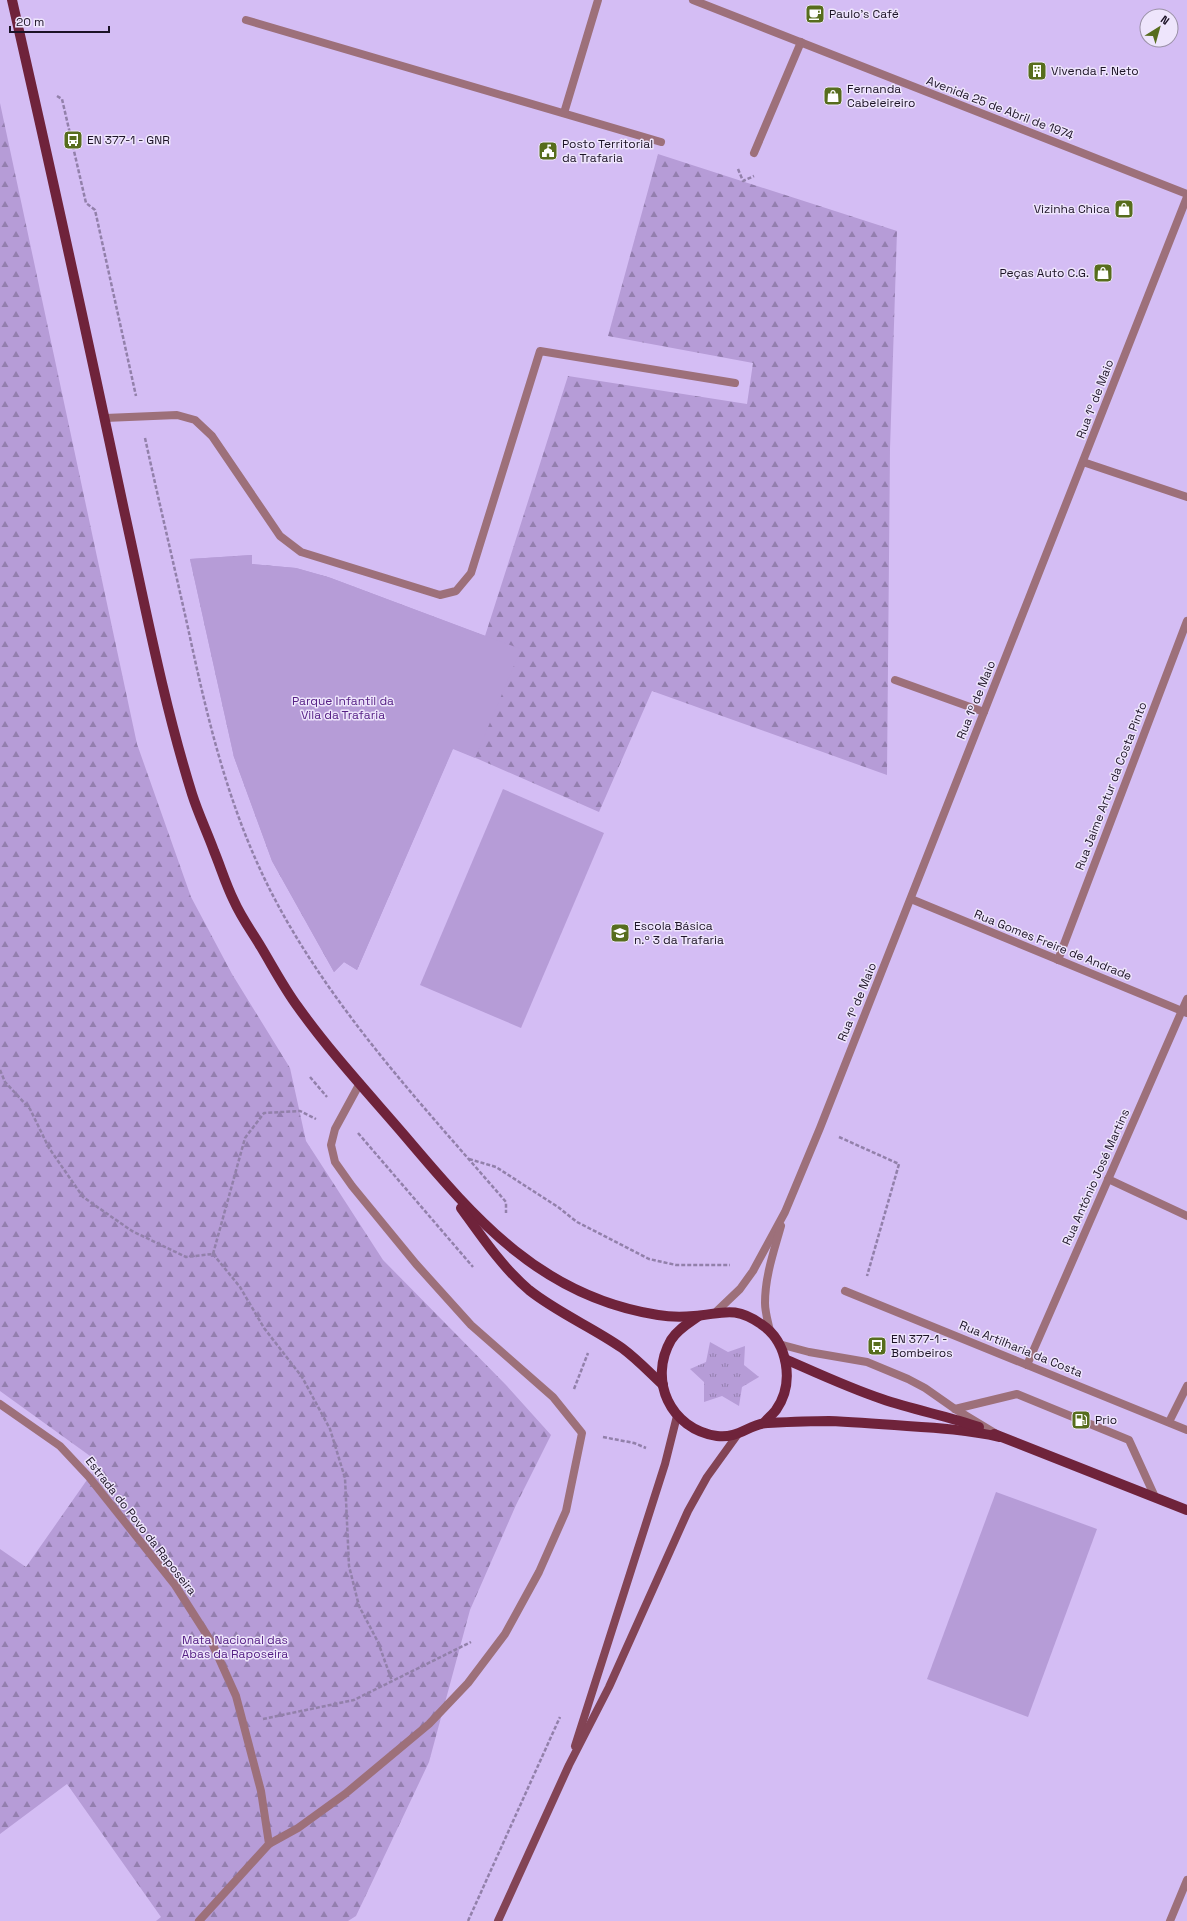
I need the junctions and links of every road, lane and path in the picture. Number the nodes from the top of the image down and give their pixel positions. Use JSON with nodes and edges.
{"nodes":[{"id":1,"x":12,"y":0,"type":"edge"},
{"id":2,"x":598,"y":0,"type":"edge"},
{"id":3,"x":693,"y":0,"type":"edge"},
{"id":4,"x":246,"y":20,"type":"dead end"},
{"id":5,"x":801,"y":42,"type":"junction"},
{"id":6,"x":56,"y":95,"type":"dead end"},
{"id":7,"x":564,"y":113,"type":"junction"},
{"id":8,"x":662,"y":142,"type":"dead end"},
{"id":9,"x":754,"y":153,"type":"dead end"},
{"id":10,"x":1187,"y":194,"type":"edge"},
{"id":11,"x":1187,"y":197,"type":"edge"},
{"id":12,"x":735,"y":383,"type":"dead end"},
{"id":13,"x":140,"y":416,"type":"junction"},
{"id":14,"x":104,"y":418,"type":"junction"},
{"id":15,"x":1083,"y":462,"type":"junction"},
{"id":16,"x":1187,"y":497,"type":"edge"},
{"id":17,"x":1187,"y":621,"type":"edge"},
{"id":18,"x":895,"y":680,"type":"dead end"},
{"id":19,"x":984,"y":712,"type":"junction"},
{"id":20,"x":911,"y":899,"type":"junction"},
{"id":21,"x":1058,"y":960,"type":"junction"},
{"id":22,"x":1187,"y":998,"type":"edge"},
{"id":23,"x":1184,"y":1012,"type":"edge"},
{"id":24,"x":0,"y":1070,"type":"edge"},
{"id":25,"x":360,"y":1083,"type":"junction"},
{"id":26,"x":820,"y":1128,"type":"junction"},
{"id":27,"x":336,"y":1129,"type":"junction"},
{"id":28,"x":469,"y":1159,"type":"junction"},
{"id":29,"x":437,"y":1174,"type":"junction"},
{"id":30,"x":1108,"y":1179,"type":"junction"},
{"id":31,"x":785,"y":1212,"type":"junction"},
{"id":32,"x":506,"y":1215,"type":"dead end"},
{"id":33,"x":1187,"y":1216,"type":"edge"},
{"id":34,"x":213,"y":1254,"type":"junction"},
{"id":35,"x":730,"y":1265,"type":"dead end"},
{"id":36,"x":845,"y":1291,"type":"dead end"},
{"id":37,"x":861,"y":1297,"type":"junction"},
{"id":38,"x":717,"y":1311,"type":"junction"},
{"id":39,"x":698,"y":1316,"type":"junction"},
{"id":40,"x":770,"y":1330,"type":"junction"},
{"id":41,"x":779,"y":1344,"type":"junction"},
{"id":42,"x":589,"y":1352,"type":"dead end"},
{"id":43,"x":786,"y":1359,"type":"junction"},
{"id":44,"x":1027,"y":1364,"type":"junction"},
{"id":45,"x":662,"y":1385,"type":"junction"},
{"id":46,"x":1187,"y":1386,"type":"edge"},
{"id":47,"x":0,"y":1404,"type":"edge"},
{"id":48,"x":955,"y":1409,"type":"junction"},
{"id":49,"x":565,"y":1411,"type":"junction"},
{"id":50,"x":677,"y":1416,"type":"junction"},
{"id":51,"x":1169,"y":1422,"type":"junction"},
{"id":52,"x":764,"y":1423,"type":"junction"},
{"id":53,"x":1187,"y":1430,"type":"edge"},
{"id":54,"x":738,"y":1434,"type":"junction"},
{"id":55,"x":1000,"y":1437,"type":"junction"},
{"id":56,"x":1155,"y":1497,"type":"junction"},
{"id":57,"x":1187,"y":1510,"type":"edge"},
{"id":58,"x":478,"y":1638,"type":"dead end"},
{"id":59,"x":392,"y":1681,"type":"junction"},
{"id":60,"x":562,"y":1713,"type":"dead end"},
{"id":61,"x":243,"y":1722,"type":"junction"},
{"id":62,"x":569,"y":1765,"type":"junction"},
{"id":63,"x":269,"y":1844,"type":"junction"},
{"id":64,"x":1187,"y":1880,"type":"edge"},
{"id":65,"x":199,"y":1921,"type":"edge"},
{"id":66,"x":468,"y":1921,"type":"edge"},
{"id":67,"x":498,"y":1921,"type":"edge"},
{"id":68,"x":1170,"y":1921,"type":"edge"}],
"edges":[{"from":1,"to":14,"type":"main road"},
{"from":2,"to":7,"type":"street"},
{"from":3,"to":5,"type":"street","name":"Avenida 25 de Abril de 1974"},
{"from":4,"to":7,"type":"street"},
{"from":5,"to":9,"type":"street"},
{"from":5,"to":10,"type":"street","name":"Avenida 25 de Abril de 1974"},
{"from":6,"to":13,"type":"path"},
{"from":7,"to":8,"type":"street"},
{"from":11,"to":15,"type":"street","name":"Rua 1º de Maio"},
{"from":12,"to":13,"type":"street"},
{"from":13,"to":14,"type":"street"},
{"from":13,"to":28,"type":"path"},
{"from":14,"to":25,"type":"main road"},
{"from":15,"to":16,"type":"street"},
{"from":15,"to":19,"type":"street","name":"Rua 1º de Maio"},
{"from":17,"to":21,"type":"street","name":"Rua Jaime Artur da Costa Pinto"},
{"from":18,"to":19,"type":"street"},
{"from":19,"to":20,"type":"street","name":"Rua 1º de Maio"},
{"from":20,"to":21,"type":"street","name":"Rua Gomes Freire de Andrade"},
{"from":20,"to":26,"type":"street","name":"Rua 1º de Maio"},
{"from":21,"to":23,"type":"street","name":"Rua Gomes Freire de Andrade"},
{"from":22,"to":23,"type":"street","name":"Rua António José Martins"},
{"from":23,"to":30,"type":"street","name":"Rua António José Martins"},
{"from":24,"to":34,"type":"path"},
{"from":25,"to":27,"type":"street"},
{"from":25,"to":29,"type":"main road"},
{"from":26,"to":31,"type":"street","name":"Rua 1º de Maio"},
{"from":26,"to":37,"type":"path"},
{"from":27,"to":34,"type":"path"},
{"from":27,"to":49,"type":"street"},
{"from":28,"to":32,"type":"path"},
{"from":28,"to":35,"type":"path"},
{"from":29,"to":39,"type":"main road"},
{"from":29,"to":45,"type":"main road"},
{"from":30,"to":33,"type":"street"},
{"from":30,"to":44,"type":"street","name":"Rua António José Martins"},
{"from":31,"to":38,"type":"street","name":"Rua 1º de Maio"},
{"from":31,"to":40,"type":"street","name":"Rua 1º de Maio"},
{"from":34,"to":59,"type":"path"},
{"from":36,"to":37,"type":"street","name":"Rua Artilharia da Costa"},
{"from":37,"to":44,"type":"street","name":"Rua Artilharia da Costa"},
{"from":38,"to":39,"type":"main road"},
{"from":38,"to":40,"type":"main road"},
{"from":39,"to":45,"type":"main road"},
{"from":40,"to":41,"type":"main road"},
{"from":41,"to":43,"type":"main road"},
{"from":41,"to":48,"type":"street"},
{"from":42,"to":49,"type":"path"},
{"from":43,"to":52,"type":"main road"},
{"from":43,"to":55,"type":"main road"},
{"from":44,"to":51,"type":"street","name":"Rua Artilharia da Costa"},
{"from":45,"to":50,"type":"main road"},
{"from":46,"to":51,"type":"street"},
{"from":47,"to":61,"type":"street","name":"Estrada do Povo da Raposeira"},
{"from":48,"to":55,"type":"street"},
{"from":48,"to":56,"type":"street"},
{"from":49,"to":63,"type":"street"},
{"from":50,"to":54,"type":"main road"},
{"from":50,"to":62,"type":"main road"},
{"from":51,"to":53,"type":"street","name":"Rua Artilharia da Costa"},
{"from":52,"to":54,"type":"main road"},
{"from":52,"to":55,"type":"main road"},
{"from":54,"to":62,"type":"main road"},
{"from":55,"to":56,"type":"main road"},
{"from":56,"to":57,"type":"main road"},
{"from":58,"to":59,"type":"path"},
{"from":59,"to":61,"type":"path"},
{"from":60,"to":66,"type":"path"},
{"from":61,"to":63,"type":"street","name":"Estrada do Povo da Raposeira"},
{"from":62,"to":67,"type":"main road"},
{"from":63,"to":65,"type":"street"},
{"from":64,"to":68,"type":"street"}]}
